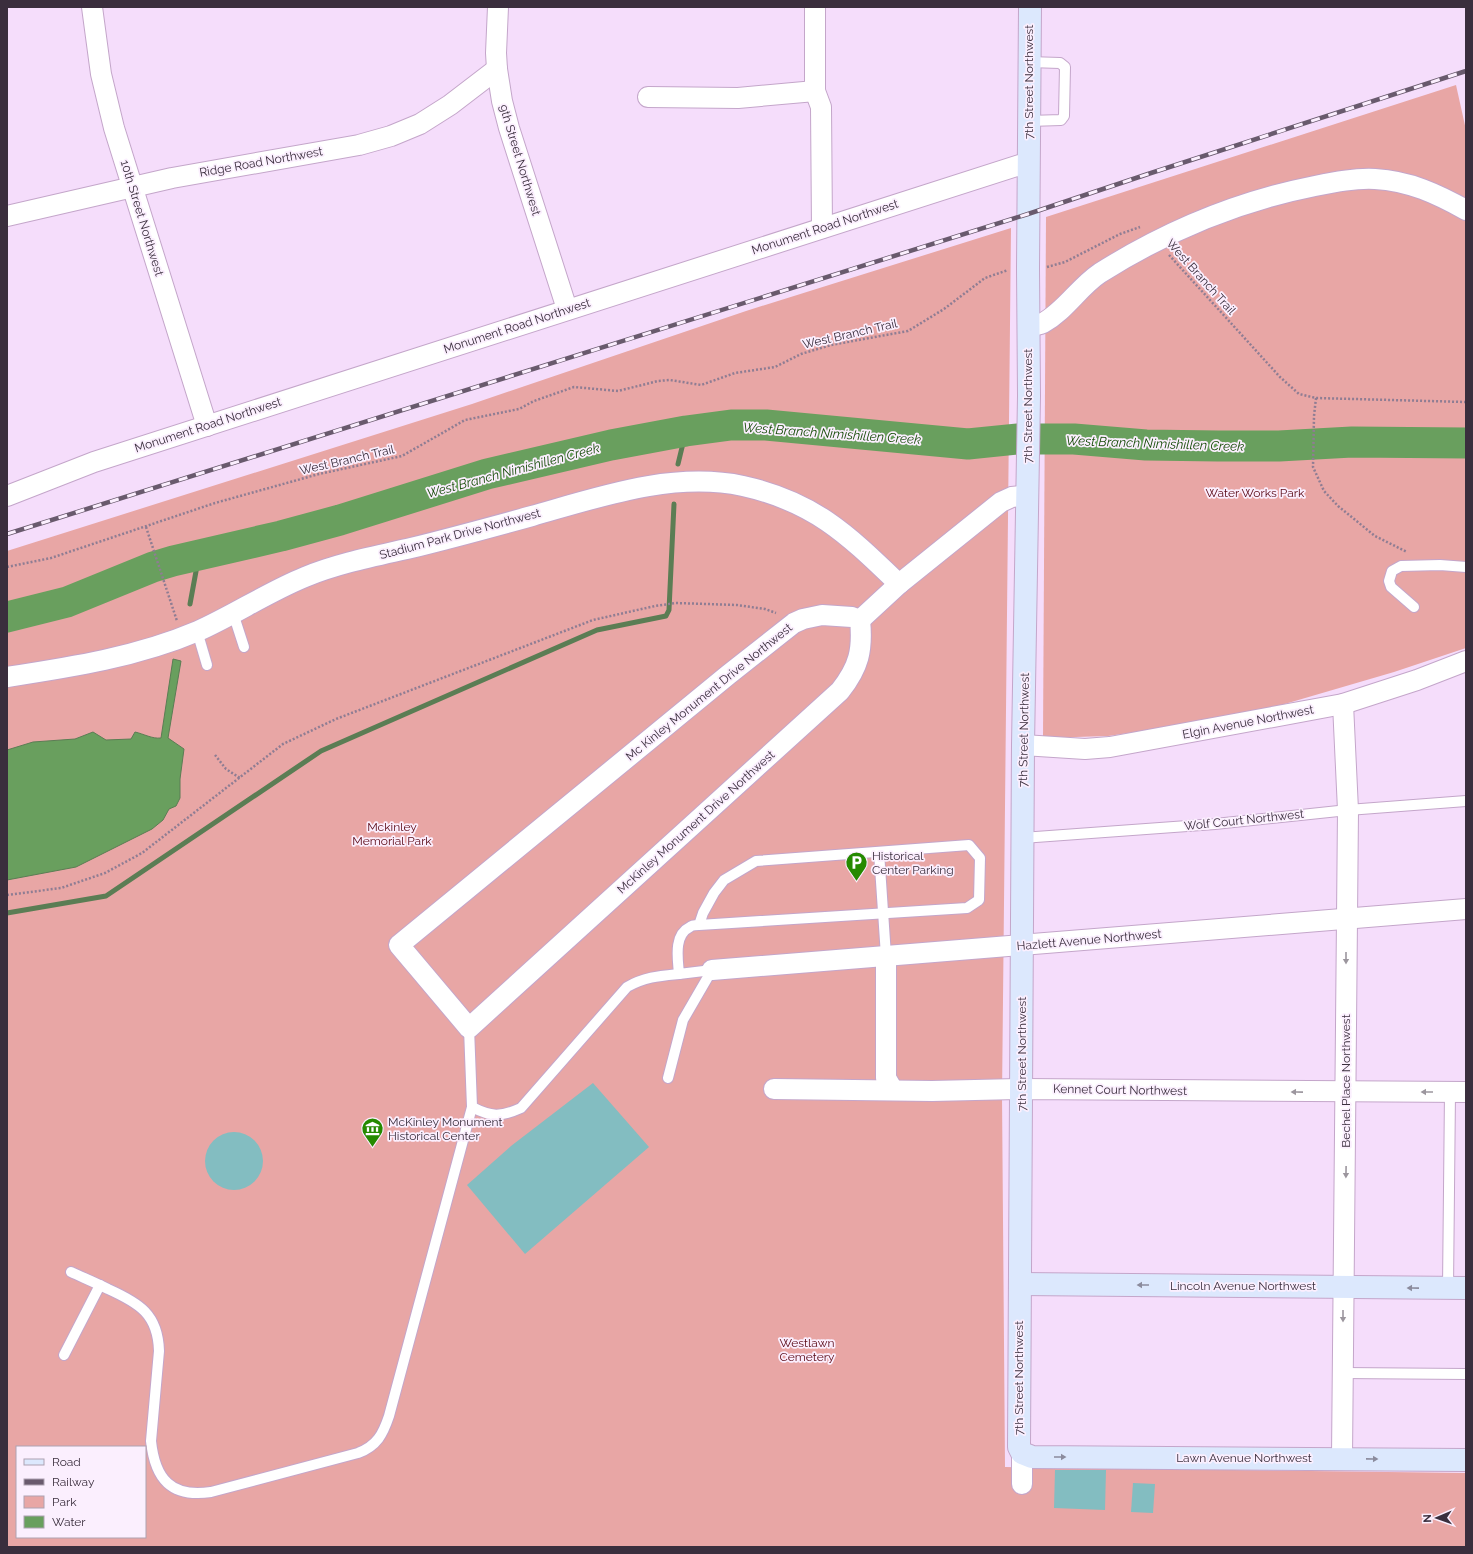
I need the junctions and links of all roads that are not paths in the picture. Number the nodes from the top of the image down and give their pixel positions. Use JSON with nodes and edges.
{"nodes":[{"id":1,"x":92,"y":7,"type":"edge"},
{"id":2,"x":498,"y":7,"type":"edge"},
{"id":3,"x":815,"y":7,"type":"edge"},
{"id":4,"x":1030,"y":7,"type":"edge"},
{"id":5,"x":1030,"y":62,"type":"junction"},
{"id":6,"x":497,"y":69,"type":"junction"},
{"id":7,"x":815,"y":91,"type":"junction"},
{"id":8,"x":648,"y":97,"type":"dead end"},
{"id":9,"x":1029,"y":121,"type":"junction"},
{"id":10,"x":1029,"y":162,"type":"junction"},
{"id":11,"x":132,"y":187,"type":"junction"},
{"id":12,"x":1466,"y":210,"type":"edge"},
{"id":13,"x":7,"y":216,"type":"edge"},
{"id":14,"x":822,"y":228,"type":"junction"},
{"id":15,"x":567,"y":309,"type":"junction"},
{"id":16,"x":1028,"y":327,"type":"junction"},
{"id":17,"x":207,"y":426,"type":"junction"},
{"id":18,"x":1028,"y":488,"type":"junction"},
{"id":19,"x":7,"y":496,"type":"edge"},
{"id":20,"x":1466,"y":567,"type":"edge"},
{"id":21,"x":898,"y":584,"type":"junction"},
{"id":22,"x":1414,"y":607,"type":"dead end"},
{"id":23,"x":233,"y":613,"type":"junction"},
{"id":24,"x":860,"y":620,"type":"junction"},
{"id":25,"x":189,"y":634,"type":"junction"},
{"id":26,"x":244,"y":647,"type":"dead end"},
{"id":27,"x":1466,"y":661,"type":"edge"},
{"id":28,"x":207,"y":665,"type":"dead end"},
{"id":29,"x":7,"y":677,"type":"edge"},
{"id":30,"x":1343,"y":704,"type":"junction"},
{"id":31,"x":1023,"y":746,"type":"junction"},
{"id":32,"x":1466,"y":801,"type":"edge"},
{"id":33,"x":1348,"y":810,"type":"junction"},
{"id":34,"x":1022,"y":838,"type":"junction"},
{"id":35,"x":879,"y":852,"type":"junction"},
{"id":36,"x":1466,"y":909,"type":"edge"},
{"id":37,"x":883,"y":912,"type":"junction"},
{"id":38,"x":1347,"y":919,"type":"junction"},
{"id":39,"x":699,"y":925,"type":"junction"},
{"id":40,"x":1022,"y":945,"type":"junction"},
{"id":41,"x":886,"y":956,"type":"junction"},
{"id":42,"x":712,"y":970,"type":"junction"},
{"id":43,"x":679,"y":974,"type":"junction"},
{"id":44,"x":468,"y":1028,"type":"junction"},
{"id":45,"x":668,"y":1078,"type":"dead end"},
{"id":46,"x":774,"y":1089,"type":"dead end"},
{"id":47,"x":1022,"y":1089,"type":"junction"},
{"id":48,"x":893,"y":1090,"type":"junction"},
{"id":49,"x":1346,"y":1092,"type":"junction"},
{"id":50,"x":1458,"y":1092,"type":"edge"},
{"id":51,"x":472,"y":1107,"type":"junction"},
{"id":52,"x":71,"y":1272,"type":"dead end"},
{"id":53,"x":1020,"y":1284,"type":"junction"},
{"id":54,"x":100,"y":1285,"type":"junction"},
{"id":55,"x":1343,"y":1287,"type":"junction"},
{"id":56,"x":1457,"y":1288,"type":"edge"},
{"id":57,"x":64,"y":1355,"type":"dead end"},
{"id":58,"x":1343,"y":1373,"type":"junction"},
{"id":59,"x":1466,"y":1374,"type":"edge"},
{"id":60,"x":1022,"y":1453,"type":"junction"},
{"id":61,"x":1342,"y":1458,"type":"junction"},
{"id":62,"x":1466,"y":1460,"type":"edge"},
{"id":63,"x":1022,"y":1484,"type":"dead end"}],
"edges":[{"from":1,"to":11,"type":"street","name":"10th Street Northwest"},
{"from":2,"to":6,"type":"street","name":"9th Street Northwest"},
{"from":3,"to":7,"type":"street"},
{"from":4,"to":5,"type":"street","name":"7th Street Northwest"},
{"from":5,"to":9,"type":"street","name":"7th Street Northwest"},
{"from":5,"to":9,"type":"lane"},
{"from":6,"to":11,"type":"street","name":"Ridge Road Northwest"},
{"from":6,"to":15,"type":"street","name":"9th Street Northwest"},
{"from":7,"to":8,"type":"street"},
{"from":7,"to":14,"type":"street"},
{"from":9,"to":10,"type":"street","name":"7th Street Northwest"},
{"from":10,"to":14,"type":"street","name":"Monument Road Northwest"},
{"from":10,"to":16,"type":"street","name":"7th Street Northwest"},
{"from":11,"to":13,"type":"street","name":"Ridge Road Northwest"},
{"from":11,"to":17,"type":"street","name":"10th Street Northwest"},
{"from":12,"to":16,"type":"street"},
{"from":14,"to":15,"type":"street","name":"Monument Road Northwest"},
{"from":15,"to":17,"type":"street","name":"Monument Road Northwest"},
{"from":16,"to":18,"type":"street","name":"7th Street Northwest"},
{"from":17,"to":19,"type":"street","name":"Monument Road Northwest"},
{"from":18,"to":21,"type":"street"},
{"from":18,"to":31,"type":"street","name":"7th Street Northwest"},
{"from":20,"to":22,"type":"lane"},
{"from":21,"to":23,"type":"street","name":"Stadium Park Drive Northwest"},
{"from":21,"to":24,"type":"street"},
{"from":23,"to":25,"type":"street","name":"Stadium Park Drive Northwest"},
{"from":23,"to":26,"type":"lane"},
{"from":24,"to":44,"type":"street","name":"McKinley Monument Drive Northwest"},
{"from":24,"to":44,"type":"street","name":"Mc Kinley Monument Drive Northwest"},
{"from":25,"to":28,"type":"lane"},
{"from":25,"to":29,"type":"street","name":"Stadium Park Drive Northwest"},
{"from":27,"to":30,"type":"street","name":"Elgin Avenue Northwest"},
{"from":30,"to":31,"type":"street","name":"Elgin Avenue Northwest"},
{"from":30,"to":33,"type":"street","name":"Bechel Place Northwest"},
{"from":31,"to":34,"type":"street","name":"7th Street Northwest"},
{"from":32,"to":33,"type":"lane","name":"Wolf Court Northwest"},
{"from":33,"to":34,"type":"lane","name":"Wolf Court Northwest"},
{"from":33,"to":38,"type":"street","name":"Bechel Place Northwest"},
{"from":34,"to":40,"type":"street","name":"7th Street Northwest"},
{"from":35,"to":37,"type":"lane"},
{"from":35,"to":37,"type":"lane"},
{"from":35,"to":39,"type":"lane"},
{"from":36,"to":38,"type":"street","name":"Hazlett Avenue Northwest"},
{"from":37,"to":39,"type":"lane"},
{"from":37,"to":41,"type":"lane"},
{"from":38,"to":40,"type":"street","name":"Hazlett Avenue Northwest"},
{"from":38,"to":49,"type":"street","name":"Bechel Place Northwest","one_way":true},
{"from":39,"to":43,"type":"lane"},
{"from":40,"to":41,"type":"street","name":"Hazlett Avenue Northwest"},
{"from":40,"to":47,"type":"street","name":"7th Street Northwest"},
{"from":41,"to":42,"type":"street","name":"Hazlett Avenue Northwest"},
{"from":41,"to":48,"type":"street"},
{"from":42,"to":43,"type":"lane"},
{"from":42,"to":45,"type":"lane"},
{"from":43,"to":51,"type":"lane"},
{"from":44,"to":51,"type":"lane"},
{"from":46,"to":48,"type":"street","name":"Kennet Court Northwest"},
{"from":47,"to":48,"type":"street","name":"Kennet Court Northwest"},
{"from":49,"to":47,"type":"street","name":"Kennet Court Northwest","one_way":true},
{"from":47,"to":53,"type":"street","name":"7th Street Northwest"},
{"from":50,"to":49,"type":"street","name":"Kennet Court Northwest","one_way":true},
{"from":49,"to":55,"type":"street","name":"Bechel Place Northwest","one_way":true},
{"from":50,"to":56,"type":"lane"},
{"from":51,"to":54,"type":"lane"},
{"from":52,"to":54,"type":"lane"},
{"from":55,"to":53,"type":"street","name":"Lincoln Avenue Northwest","one_way":true},
{"from":53,"to":60,"type":"street","name":"7th Street Northwest"},
{"from":54,"to":57,"type":"lane"},
{"from":56,"to":55,"type":"street","name":"Lincoln Avenue Northwest","one_way":true},
{"from":55,"to":58,"type":"street","name":"Bechel Place Northwest","one_way":true},
{"from":58,"to":59,"type":"lane"},
{"from":58,"to":61,"type":"street","name":"Bechel Place Northwest"},
{"from":60,"to":61,"type":"street","name":"Lawn Avenue Northwest","one_way":true},
{"from":60,"to":63,"type":"street"},
{"from":61,"to":62,"type":"street","name":"Lawn Avenue Northwest","one_way":true}]}
